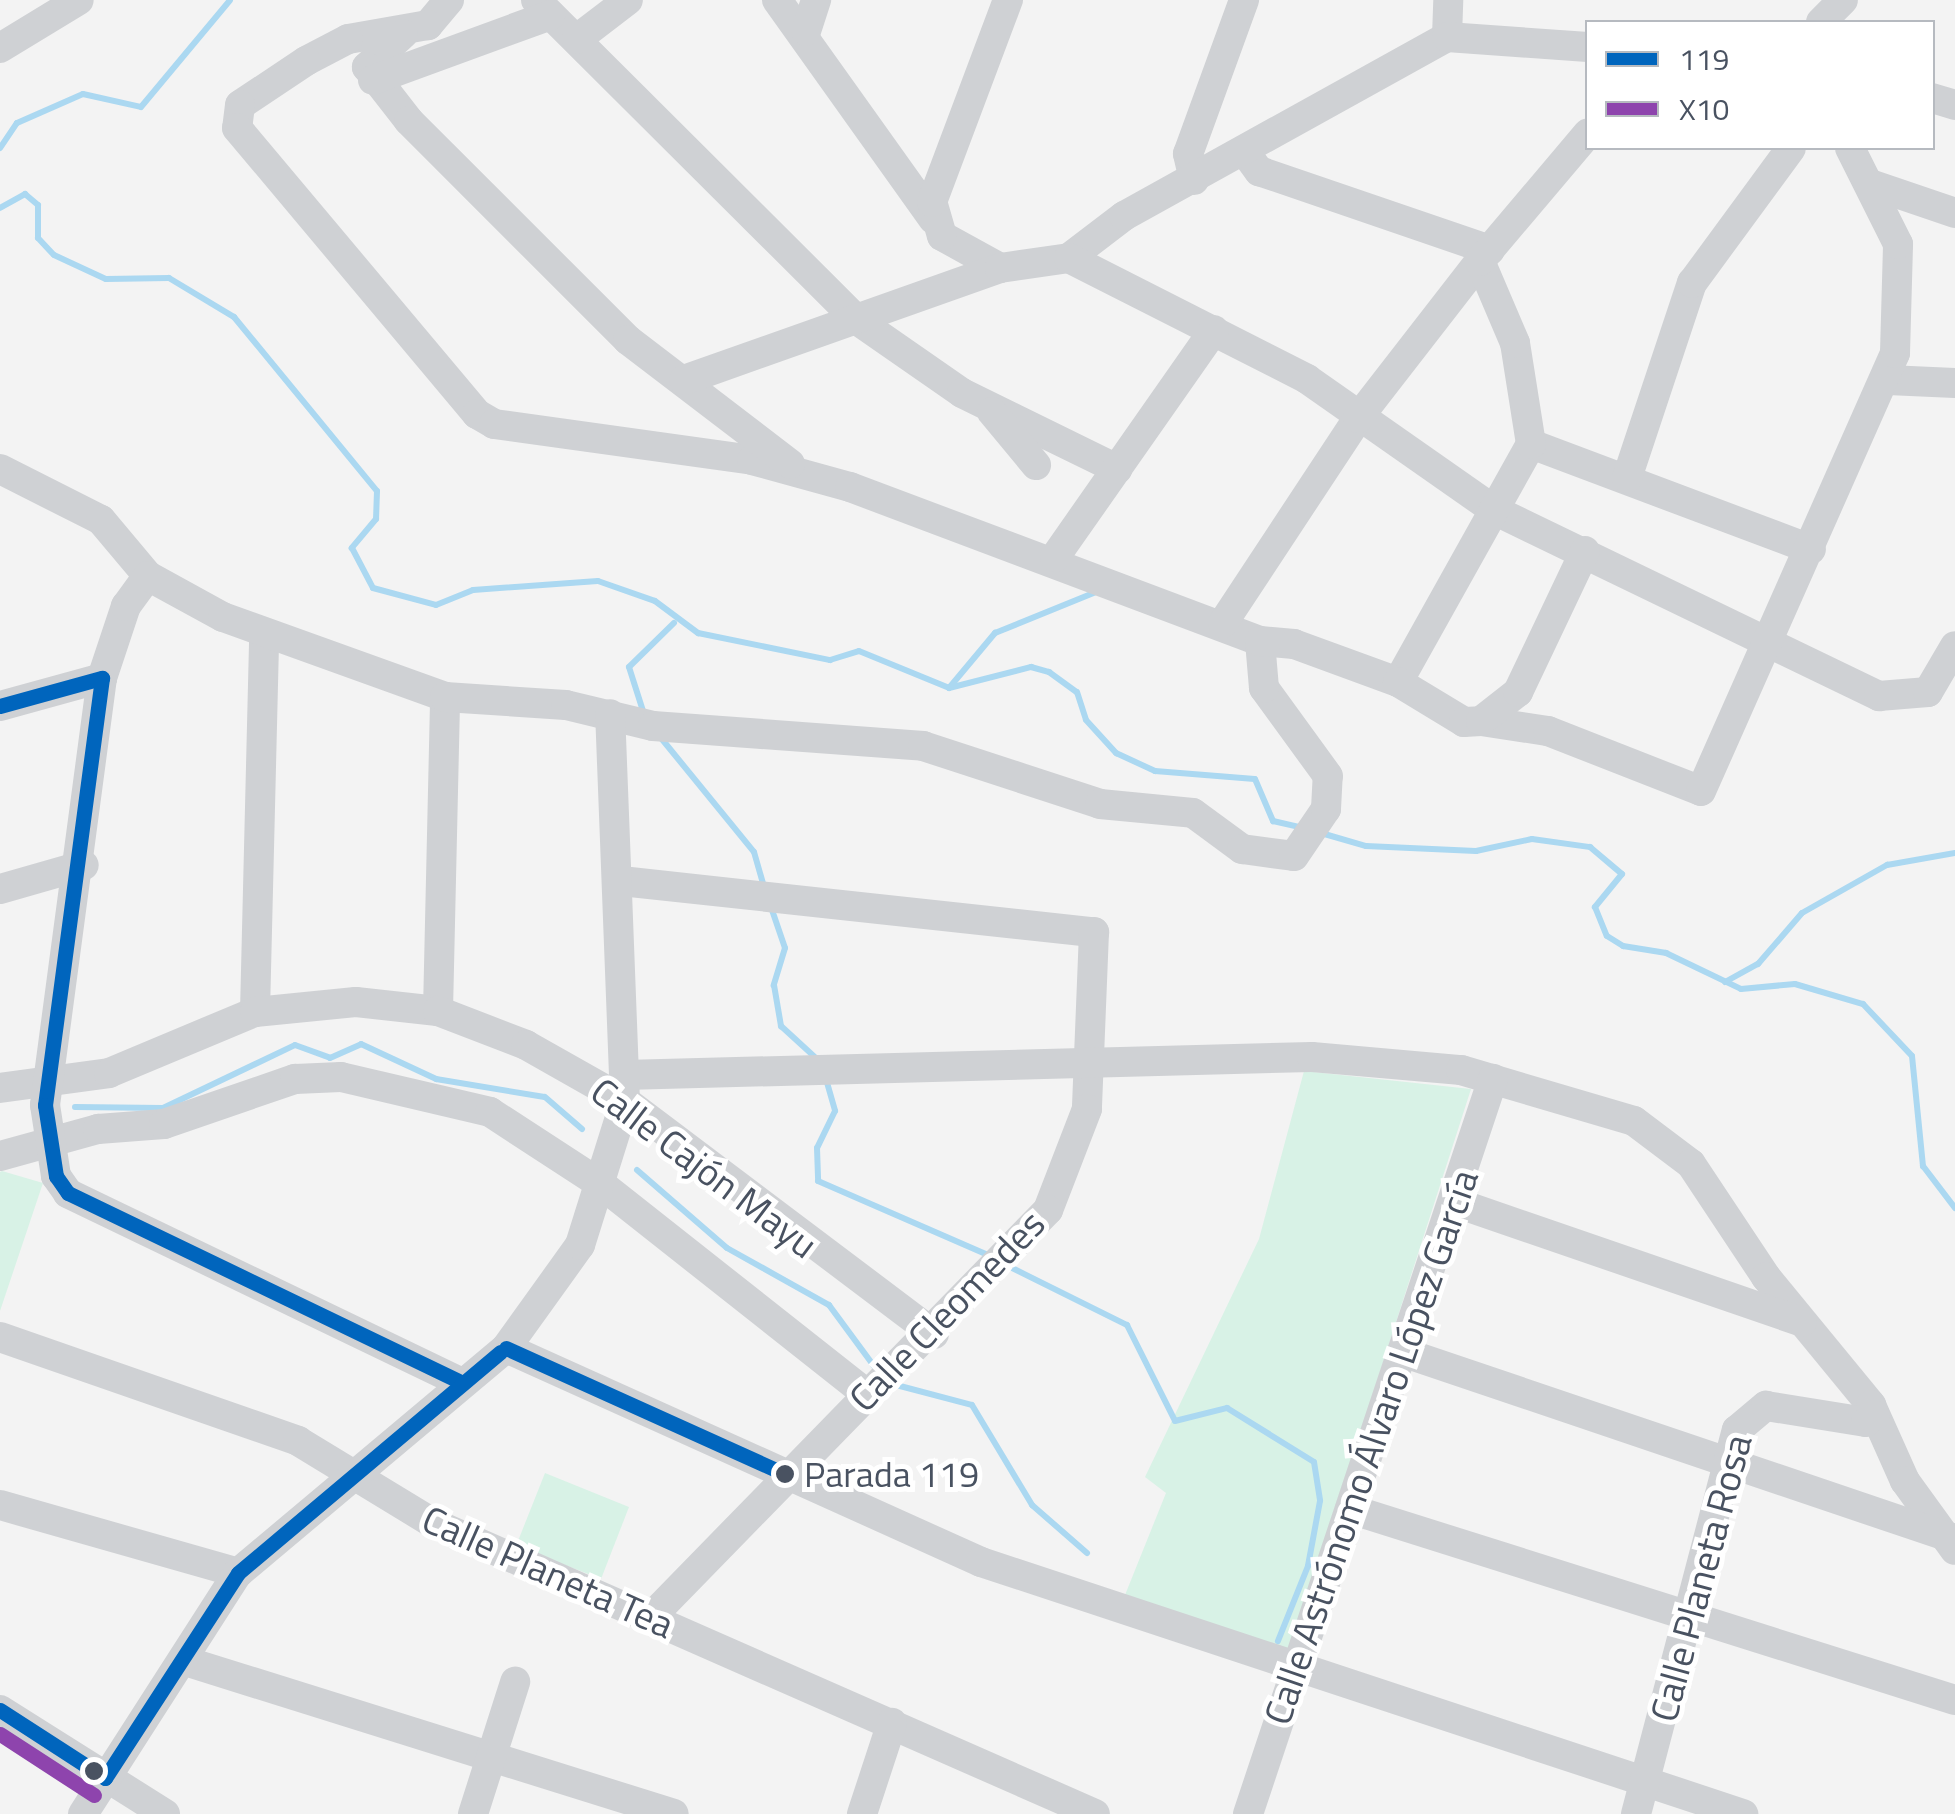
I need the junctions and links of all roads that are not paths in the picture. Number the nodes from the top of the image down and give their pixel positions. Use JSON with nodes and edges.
{"nodes":[{"id":1,"x":79,"y":0,"type":"edge"},
{"id":2,"x":448,"y":0,"type":"edge"},
{"id":3,"x":628,"y":0,"type":"edge"},
{"id":4,"x":777,"y":0,"type":"edge"},
{"id":5,"x":816,"y":0,"type":"edge"},
{"id":6,"x":1008,"y":0,"type":"edge"},
{"id":7,"x":1244,"y":0,"type":"edge"},
{"id":8,"x":1448,"y":0,"type":"edge"},
{"id":9,"x":1843,"y":0,"type":"edge"},
{"id":10,"x":544,"y":7,"type":"edge"},
{"id":11,"x":1823,"y":20,"type":"edge"},
{"id":12,"x":410,"y":30,"type":"junction"},
{"id":13,"x":806,"y":31,"type":"junction"},
{"id":14,"x":1447,"y":37,"type":"junction"},
{"id":15,"x":577,"y":40,"type":"junction"},
{"id":16,"x":1585,"y":47,"type":"edge"},
{"id":17,"x":0,"y":48,"type":"edge"},
{"id":18,"x":373,"y":80,"type":"junction"},
{"id":19,"x":1585,"y":137,"type":"edge"},
{"id":20,"x":1790,"y":150,"type":"edge"},
{"id":21,"x":1851,"y":150,"type":"edge"},
{"id":22,"x":1245,"y":152,"type":"junction"},
{"id":23,"x":1194,"y":180,"type":"junction"},
{"id":24,"x":1870,"y":184,"type":"junction"},
{"id":25,"x":1955,"y":214,"type":"edge"},
{"id":26,"x":934,"y":218,"type":"junction"},
{"id":27,"x":1485,"y":256,"type":"junction"},
{"id":28,"x":1069,"y":258,"type":"junction"},
{"id":29,"x":1000,"y":268,"type":"junction"},
{"id":30,"x":857,"y":320,"type":"junction"},
{"id":31,"x":1214,"y":330,"type":"junction"},
{"id":32,"x":732,"y":365,"type":"junction"},
{"id":33,"x":684,"y":380,"type":"junction"},
{"id":34,"x":1888,"y":380,"type":"junction"},
{"id":35,"x":1955,"y":383,"type":"edge"},
{"id":36,"x":987,"y":406,"type":"junction"},
{"id":37,"x":728,"y":414,"type":"junction"},
{"id":38,"x":1358,"y":418,"type":"junction"},
{"id":39,"x":1531,"y":444,"type":"junction"},
{"id":40,"x":1036,"y":464,"type":"dead end"},
{"id":41,"x":0,"y":468,"type":"edge"},
{"id":42,"x":1117,"y":469,"type":"junction"},
{"id":43,"x":803,"y":474,"type":"junction"},
{"id":44,"x":1627,"y":478,"type":"junction"},
{"id":45,"x":1494,"y":510,"type":"junction"},
{"id":46,"x":1811,"y":549,"type":"junction"},
{"id":47,"x":1585,"y":551,"type":"junction"},
{"id":48,"x":1055,"y":557,"type":"junction"},
{"id":49,"x":148,"y":576,"type":"junction"},
{"id":50,"x":1222,"y":623,"type":"junction"},
{"id":51,"x":264,"y":633,"type":"junction"},
{"id":52,"x":1260,"y":641,"type":"junction"},
{"id":53,"x":1768,"y":644,"type":"junction"},
{"id":54,"x":1955,"y":646,"type":"edge"},
{"id":55,"x":102,"y":678,"type":"junction"},
{"id":56,"x":1398,"y":682,"type":"junction"},
{"id":57,"x":445,"y":698,"type":"junction"},
{"id":58,"x":0,"y":706,"type":"edge"},
{"id":59,"x":610,"y":714,"type":"junction"},
{"id":60,"x":1481,"y":721,"type":"junction"},
{"id":61,"x":84,"y":865,"type":"junction"},
{"id":62,"x":621,"y":881,"type":"junction"},
{"id":63,"x":0,"y":889,"type":"edge"},
{"id":64,"x":438,"y":1011,"type":"junction"},
{"id":65,"x":255,"y":1012,"type":"junction"},
{"id":66,"x":1090,"y":1064,"type":"junction"},
{"id":67,"x":1493,"y":1079,"type":"junction"},
{"id":68,"x":0,"y":1088,"type":"edge"},
{"id":69,"x":48,"y":1088,"type":"junction"},
{"id":70,"x":624,"y":1088,"type":"junction"},
{"id":71,"x":51,"y":1146,"type":"junction"},
{"id":72,"x":0,"y":1156,"type":"edge"},
{"id":73,"x":602,"y":1185,"type":"junction"},
{"id":74,"x":1454,"y":1202,"type":"junction"},
{"id":75,"x":1802,"y":1322,"type":"junction"},
{"id":76,"x":934,"y":1334,"type":"junction"},
{"id":77,"x":0,"y":1337,"type":"edge"},
{"id":78,"x":506,"y":1348,"type":"junction"},
{"id":79,"x":1402,"y":1352,"type":"junction"},
{"id":80,"x":458,"y":1381,"type":"junction"},
{"id":81,"x":866,"y":1394,"type":"junction"},
{"id":82,"x":1874,"y":1414,"type":"junction"},
{"id":83,"x":1728,"y":1463,"type":"junction"},
{"id":84,"x":347,"y":1475,"type":"junction"},
{"id":85,"x":790,"y":1476,"type":"junction"},
{"id":86,"x":0,"y":1505,"type":"edge"},
{"id":87,"x":1350,"y":1509,"type":"junction"},
{"id":88,"x":1952,"y":1544,"type":"edge"},
{"id":89,"x":238,"y":1574,"type":"junction"},
{"id":90,"x":1689,"y":1617,"type":"junction"},
{"id":91,"x":649,"y":1619,"type":"junction"},
{"id":92,"x":185,"y":1661,"type":"junction"},
{"id":93,"x":1295,"y":1673,"type":"junction"},
{"id":94,"x":515,"y":1682,"type":"dead end"},
{"id":95,"x":1955,"y":1700,"type":"edge"},
{"id":96,"x":0,"y":1710,"type":"edge"},
{"id":97,"x":892,"y":1723,"type":"junction"},
{"id":98,"x":491,"y":1757,"type":"junction"},
{"id":99,"x":105,"y":1778,"type":"junction"},
{"id":100,"x":1644,"y":1783,"type":"junction"},
{"id":101,"x":1250,"y":1813,"type":"edge"},
{"id":102,"x":83,"y":1814,"type":"edge"},
{"id":103,"x":165,"y":1814,"type":"edge"},
{"id":104,"x":473,"y":1814,"type":"edge"},
{"id":105,"x":674,"y":1814,"type":"edge"},
{"id":106,"x":862,"y":1814,"type":"edge"},
{"id":107,"x":1095,"y":1814,"type":"edge"},
{"id":108,"x":1636,"y":1814,"type":"edge"},
{"id":109,"x":1743,"y":1814,"type":"edge"}],
"edges":[{"from":1,"to":17,"type":"street"},
{"from":2,"to":12,"type":"street"},
{"from":3,"to":15,"type":"street"},
{"from":4,"to":13,"type":"street"},
{"from":5,"to":13,"type":"street"},
{"from":6,"to":26,"type":"street"},
{"from":7,"to":23,"type":"street"},
{"from":8,"to":14,"type":"street"},
{"from":9,"to":11,"type":"street"},
{"from":10,"to":15,"type":"street"},
{"from":10,"to":18,"type":"street"},
{"from":12,"to":18,"type":"street"},
{"from":12,"to":43,"type":"street"},
{"from":13,"to":26,"type":"street"},
{"from":14,"to":16,"type":"street"},
{"from":14,"to":22,"type":"street"},
{"from":15,"to":30,"type":"street"},
{"from":18,"to":33,"type":"street"},
{"from":19,"to":27,"type":"street"},
{"from":20,"to":44,"type":"street"},
{"from":21,"to":24,"type":"street"},
{"from":22,"to":23,"type":"street"},
{"from":22,"to":27,"type":"street"},
{"from":23,"to":28,"type":"street"},
{"from":24,"to":25,"type":"street"},
{"from":24,"to":34,"type":"street"},
{"from":26,"to":29,"type":"street"},
{"from":27,"to":38,"type":"street"},
{"from":27,"to":39,"type":"street"},
{"from":28,"to":29,"type":"street"},
{"from":28,"to":31,"type":"street"},
{"from":29,"to":30,"type":"street"},
{"from":30,"to":32,"type":"street"},
{"from":30,"to":36,"type":"street"},
{"from":31,"to":38,"type":"street"},
{"from":31,"to":42,"type":"street"},
{"from":32,"to":33,"type":"street"},
{"from":32,"to":37,"type":"street"},
{"from":33,"to":37,"type":"street"},
{"from":34,"to":35,"type":"street"},
{"from":34,"to":46,"type":"street"},
{"from":36,"to":40,"type":"street"},
{"from":36,"to":42,"type":"street"},
{"from":37,"to":43,"type":"street"},
{"from":38,"to":45,"type":"street"},
{"from":38,"to":50,"type":"street"},
{"from":39,"to":44,"type":"street"},
{"from":39,"to":45,"type":"street"},
{"from":41,"to":49,"type":"street"},
{"from":42,"to":48,"type":"street"},
{"from":43,"to":48,"type":"street"},
{"from":44,"to":46,"type":"street"},
{"from":45,"to":47,"type":"street"},
{"from":45,"to":56,"type":"street"},
{"from":46,"to":53,"type":"street"},
{"from":47,"to":53,"type":"street"},
{"from":47,"to":60,"type":"street"},
{"from":48,"to":50,"type":"street"},
{"from":49,"to":51,"type":"street"},
{"from":49,"to":55,"type":"street"},
{"from":50,"to":52,"type":"street"},
{"from":51,"to":57,"type":"street"},
{"from":51,"to":65,"type":"street"},
{"from":52,"to":56,"type":"street"},
{"from":52,"to":59,"type":"street"},
{"from":53,"to":54,"type":"street"},
{"from":53,"to":60,"type":"street"},
{"from":55,"to":58,"type":"street"},
{"from":55,"to":61,"type":"street"},
{"from":56,"to":60,"type":"street"},
{"from":57,"to":59,"type":"street"},
{"from":57,"to":64,"type":"street"},
{"from":59,"to":62,"type":"street"},
{"from":61,"to":63,"type":"street"},
{"from":61,"to":69,"type":"street"},
{"from":62,"to":66,"type":"street","name":"Calle Cleomedes"},
{"from":62,"to":70,"type":"street"},
{"from":64,"to":65,"type":"street","name":"Calle Cajón Mayu"},
{"from":64,"to":70,"type":"street","name":"Calle Cajón Mayu"},
{"from":65,"to":69,"type":"street","name":"Calle Cajón Mayu"},
{"from":66,"to":67,"type":"street"},
{"from":66,"to":70,"type":"street"},
{"from":66,"to":76,"type":"street","name":"Calle Cleomedes"},
{"from":67,"to":74,"type":"street","name":"Calle Astrónomo Álvaro López García"},
{"from":67,"to":75,"type":"street"},
{"from":68,"to":69,"type":"street","name":"Calle Cajón Mayu"},
{"from":69,"to":71,"type":"street"},
{"from":70,"to":73,"type":"street"},
{"from":70,"to":76,"type":"street","name":"Calle Cajón Mayu"},
{"from":71,"to":72,"type":"street","name":"Calle Cajón Mayu"},
{"from":71,"to":73,"type":"street","name":"Calle Cajón Mayu"},
{"from":71,"to":80,"type":"street"},
{"from":73,"to":78,"type":"street"},
{"from":73,"to":81,"type":"street","name":"Calle Cajón Mayu"},
{"from":74,"to":75,"type":"street"},
{"from":74,"to":79,"type":"street","name":"Calle Astrónomo Álvaro López García"},
{"from":75,"to":82,"type":"street"},
{"from":76,"to":81,"type":"street","name":"Calle Cleomedes"},
{"from":77,"to":84,"type":"street","name":"Calle Planeta Tea"},
{"from":78,"to":80,"type":"street"},
{"from":78,"to":85,"type":"street"},
{"from":79,"to":83,"type":"street"},
{"from":79,"to":87,"type":"street","name":"Calle Astrónomo Álvaro López García"},
{"from":80,"to":84,"type":"street"},
{"from":81,"to":85,"type":"street","name":"Calle Cleomedes"},
{"from":82,"to":83,"type":"street","name":"Calle Planeta Rosa"},
{"from":82,"to":88,"type":"street"},
{"from":83,"to":88,"type":"street"},
{"from":83,"to":90,"type":"street","name":"Calle Planeta Rosa"},
{"from":84,"to":89,"type":"street"},
{"from":84,"to":91,"type":"street","name":"Calle Planeta Tea"},
{"from":85,"to":91,"type":"street","name":"Calle Cleomedes"},
{"from":85,"to":93,"type":"street"},
{"from":86,"to":89,"type":"street"},
{"from":87,"to":90,"type":"street"},
{"from":87,"to":93,"type":"street","name":"Calle Astrónomo Álvaro López García"},
{"from":89,"to":92,"type":"street"},
{"from":90,"to":95,"type":"street"},
{"from":90,"to":100,"type":"street","name":"Calle Planeta Rosa"},
{"from":91,"to":97,"type":"street","name":"Calle Planeta Tea"},
{"from":92,"to":98,"type":"street"},
{"from":92,"to":99,"type":"street"},
{"from":93,"to":100,"type":"street"},
{"from":93,"to":101,"type":"street","name":"Calle Astrónomo Álvaro López García"},
{"from":94,"to":98,"type":"street"},
{"from":96,"to":99,"type":"street"},
{"from":97,"to":106,"type":"street"},
{"from":97,"to":107,"type":"street","name":"Calle Planeta Tea"},
{"from":98,"to":104,"type":"street"},
{"from":98,"to":105,"type":"street"},
{"from":99,"to":102,"type":"street"},
{"from":99,"to":103,"type":"street"},
{"from":100,"to":108,"type":"street","name":"Calle Planeta Rosa"},
{"from":100,"to":109,"type":"street"}]}
